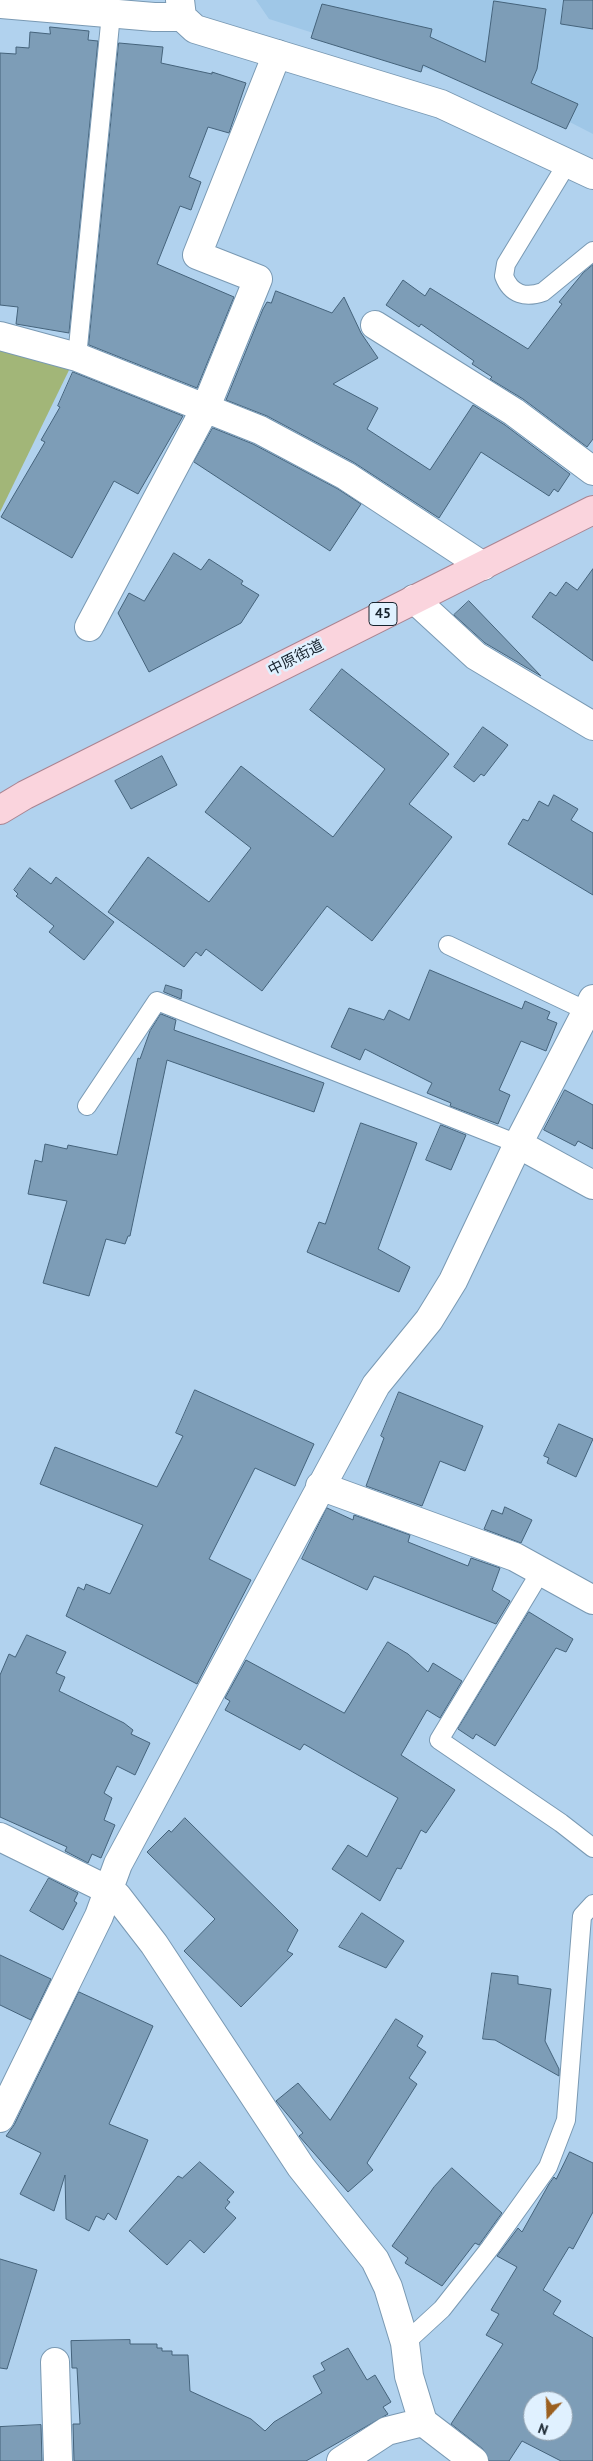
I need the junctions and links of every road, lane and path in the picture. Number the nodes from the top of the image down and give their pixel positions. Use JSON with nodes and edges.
{"nodes":[{"id":1,"x":0,"y":4,"type":"edge"},
{"id":2,"x":181,"y":8,"type":"edge"},
{"id":3,"x":111,"y":14,"type":"junction"},
{"id":4,"x":278,"y":54,"type":"junction"},
{"id":5,"x":568,"y":162,"type":"junction"},
{"id":6,"x":593,"y":175,"type":"edge"},
{"id":7,"x":593,"y":251,"type":"edge"},
{"id":8,"x":375,"y":325,"type":"dead end"},
{"id":9,"x":0,"y":336,"type":"edge"},
{"id":10,"x":77,"y":356,"type":"junction"},
{"id":11,"x":206,"y":407,"type":"junction"},
{"id":12,"x":593,"y":471,"type":"edge"},
{"id":13,"x":593,"y":510,"type":"edge"},
{"id":14,"x":483,"y":566,"type":"junction"},
{"id":15,"x":414,"y":599,"type":"junction"},
{"id":16,"x":88,"y":627,"type":"dead end"},
{"id":17,"x":593,"y":726,"type":"edge"},
{"id":18,"x":0,"y":810,"type":"edge"},
{"id":19,"x":448,"y":945,"type":"dead end"},
{"id":20,"x":590,"y":1005,"type":"edge"},
{"id":21,"x":87,"y":1106,"type":"dead end"},
{"id":22,"x":518,"y":1144,"type":"junction"},
{"id":23,"x":593,"y":1185,"type":"edge"},
{"id":24,"x":320,"y":1486,"type":"junction"},
{"id":25,"x":541,"y":1571,"type":"junction"},
{"id":26,"x":593,"y":1600,"type":"edge"},
{"id":27,"x":0,"y":1837,"type":"edge"},
{"id":28,"x":593,"y":1848,"type":"edge"},
{"id":29,"x":108,"y":1890,"type":"junction"},
{"id":30,"x":593,"y":1904,"type":"edge"},
{"id":31,"x":0,"y":2118,"type":"edge"},
{"id":32,"x":405,"y":2343,"type":"junction"},
{"id":33,"x":55,"y":2362,"type":"dead end"},
{"id":34,"x":423,"y":2422,"type":"junction"},
{"id":35,"x":58,"y":2461,"type":"edge"},
{"id":36,"x":342,"y":2461,"type":"edge"},
{"id":37,"x":474,"y":2461,"type":"edge"}],
"edges":[{"from":1,"to":3,"type":"street"},
{"from":2,"to":3,"type":"street"},
{"from":2,"to":4,"type":"street"},
{"from":3,"to":10,"type":"lane"},
{"from":4,"to":5,"type":"street"},
{"from":4,"to":11,"type":"street"},
{"from":5,"to":6,"type":"street"},
{"from":5,"to":7,"type":"lane"},
{"from":8,"to":12,"type":"street"},
{"from":9,"to":10,"type":"street"},
{"from":10,"to":11,"type":"street"},
{"from":11,"to":14,"type":"street"},
{"from":11,"to":16,"type":"street"},
{"from":13,"to":14,"type":"main road","name":"中原街道","number":"45"},
{"from":14,"to":15,"type":"main road","name":"中原街道","number":"45"},
{"from":15,"to":17,"type":"street"},
{"from":15,"to":18,"type":"main road","name":"中原街道","number":"45"},
{"from":19,"to":20,"type":"lane"},
{"from":20,"to":22,"type":"street"},
{"from":21,"to":22,"type":"lane"},
{"from":22,"to":23,"type":"street"},
{"from":22,"to":24,"type":"street"},
{"from":24,"to":25,"type":"street"},
{"from":24,"to":29,"type":"street"},
{"from":25,"to":26,"type":"street"},
{"from":25,"to":28,"type":"lane"},
{"from":27,"to":29,"type":"street"},
{"from":29,"to":31,"type":"street"},
{"from":29,"to":32,"type":"street"},
{"from":30,"to":32,"type":"lane"},
{"from":32,"to":34,"type":"street"},
{"from":33,"to":35,"type":"street"},
{"from":34,"to":36,"type":"street"},
{"from":34,"to":37,"type":"street"}]}
